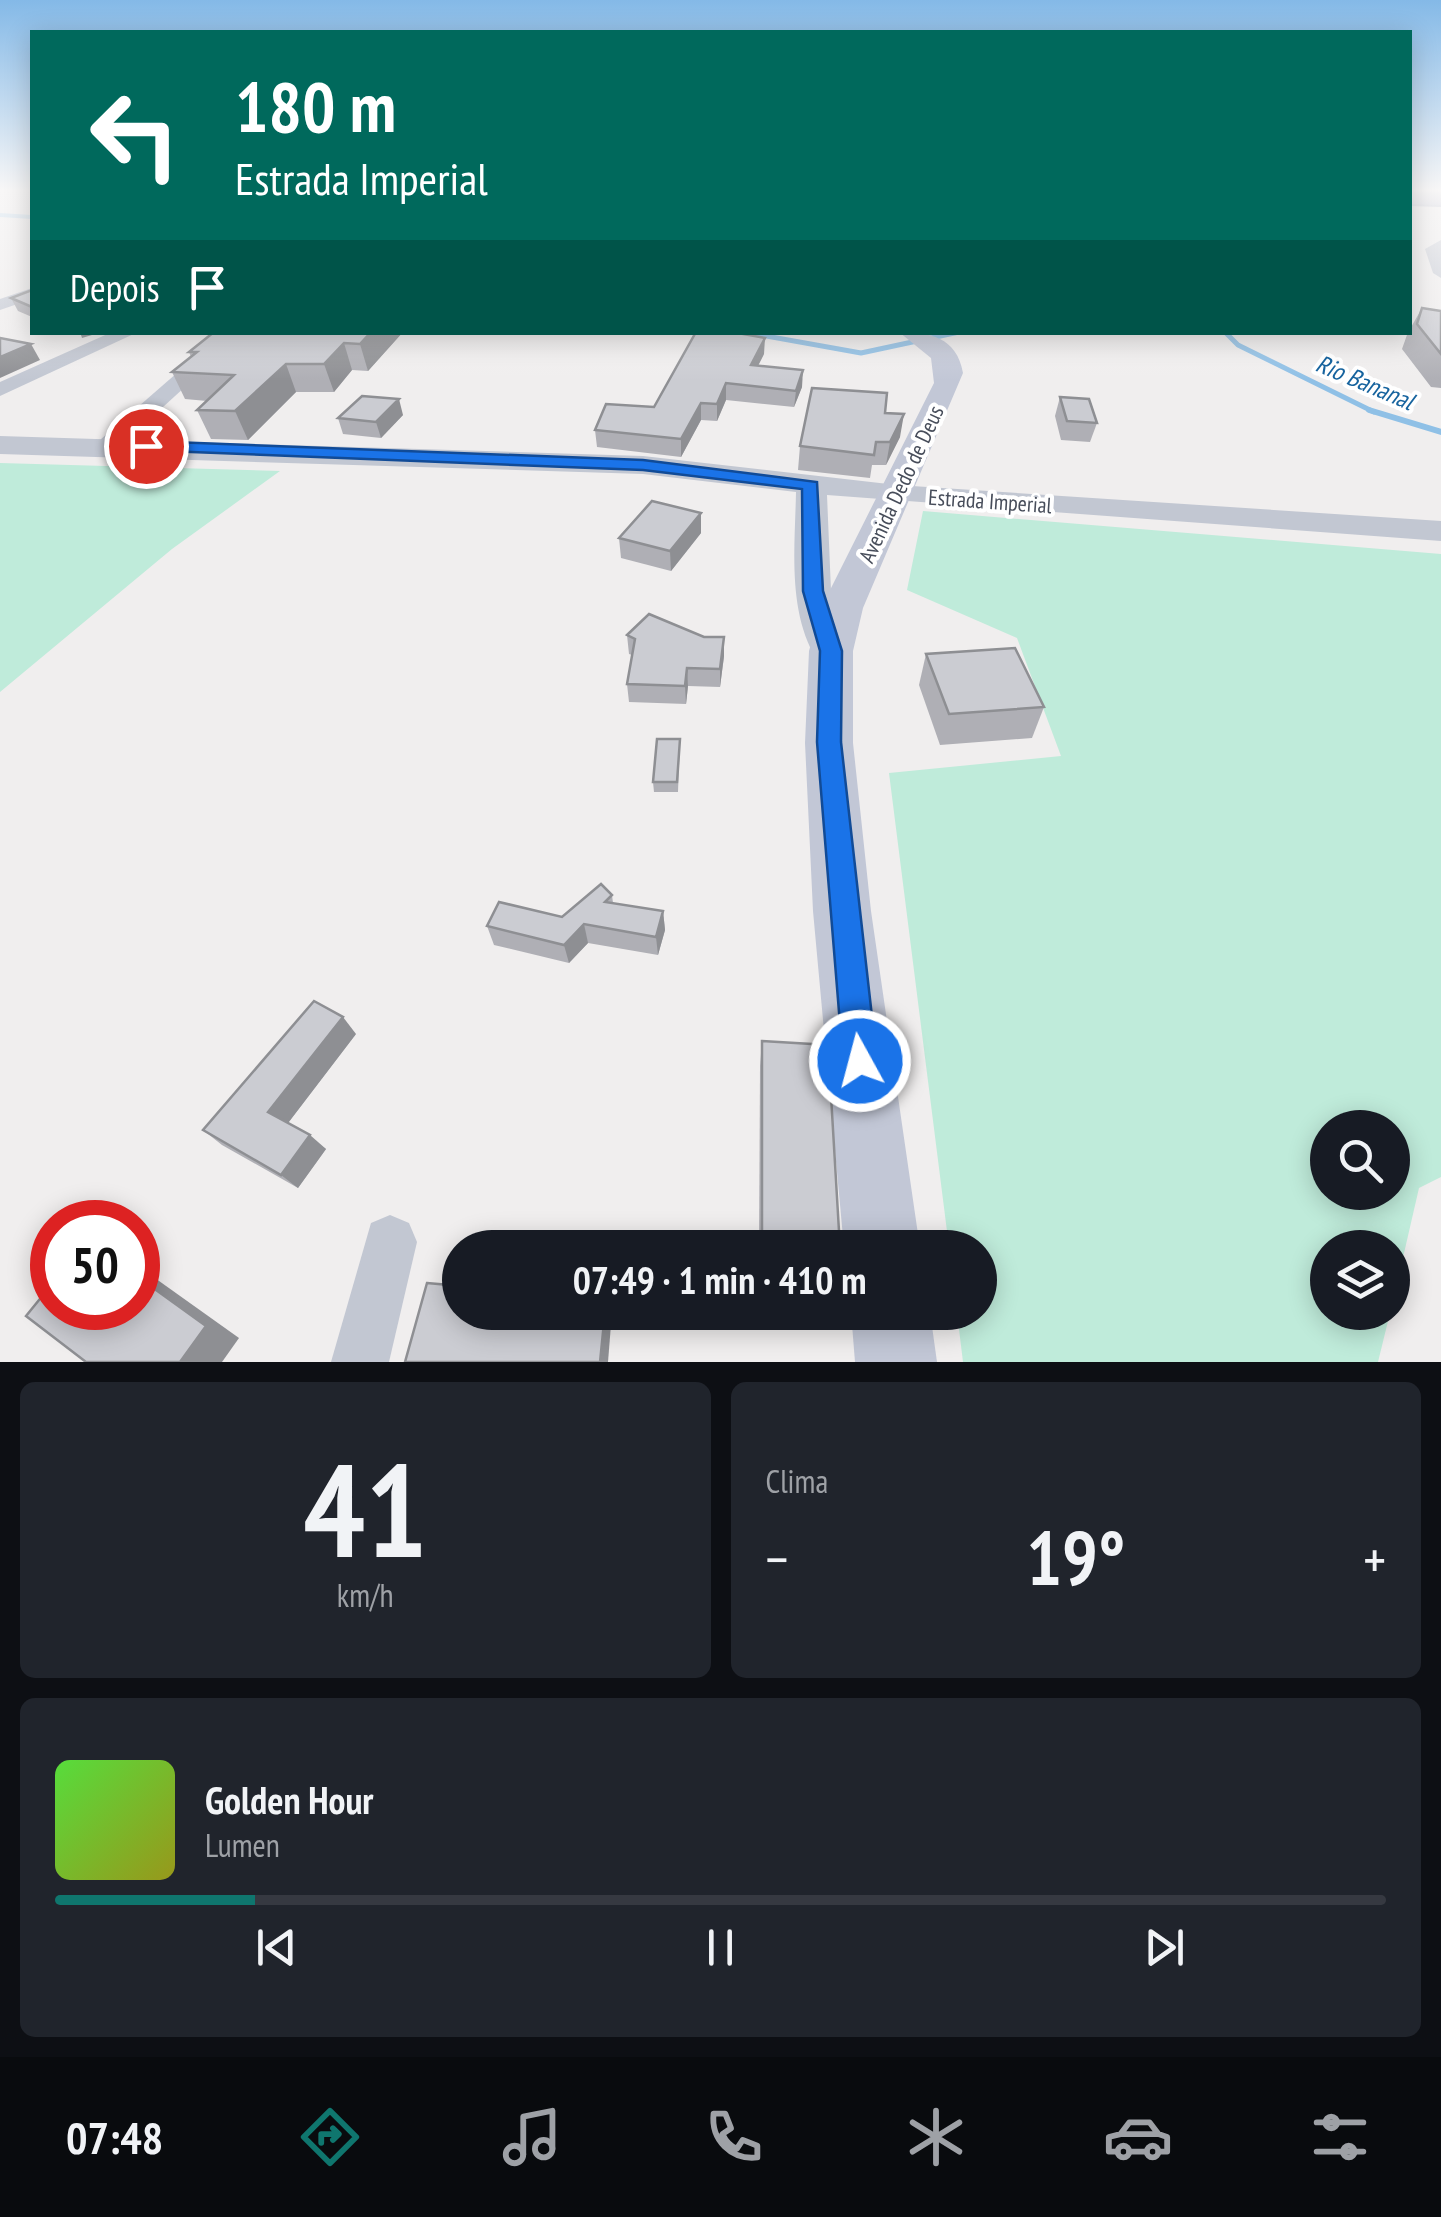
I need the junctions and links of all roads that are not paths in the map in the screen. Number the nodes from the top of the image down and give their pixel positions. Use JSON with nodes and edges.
{"nodes":[{"id":1,"x":30,"y":294,"type":"edge"},
{"id":2,"x":0,"y":305,"type":"edge"},
{"id":3,"x":121,"y":335,"type":"edge"},
{"id":4,"x":233,"y":335,"type":"edge"},
{"id":5,"x":928,"y":343,"type":"edge"},
{"id":6,"x":0,"y":390,"type":"edge"},
{"id":7,"x":0,"y":445,"type":"edge"},
{"id":8,"x":108,"y":445,"type":"junction"},
{"id":9,"x":810,"y":485,"type":"junction"},
{"id":10,"x":898,"y":494,"type":"junction"},
{"id":11,"x":1441,"y":531,"type":"edge"},
{"id":12,"x":831,"y":651,"type":"junction"},
{"id":13,"x":880,"y":1230,"type":"edge"},
{"id":14,"x":390,"y":1242,"type":"dead end"},
{"id":15,"x":892,"y":1330,"type":"edge"},
{"id":16,"x":360,"y":1362,"type":"edge"},
{"id":17,"x":896,"y":1362,"type":"edge"}],
"edges":[{"from":1,"to":2,"type":"street"},
{"from":3,"to":6,"type":"street"},
{"from":4,"to":8,"type":"street"},
{"from":5,"to":10,"type":"main road","name":"Avenida Dedo de Deus"},
{"from":7,"to":8,"type":"street","name":"Estrada Imperial"},
{"from":8,"to":9,"type":"street","name":"Estrada Imperial"},
{"from":9,"to":10,"type":"street","name":"Estrada Imperial"},
{"from":9,"to":12,"type":"street","name":"Avenida Dedo de Deus"},
{"from":10,"to":11,"type":"street","name":"Estrada Imperial"},
{"from":10,"to":12,"type":"main road","name":"Avenida Dedo de Deus"},
{"from":12,"to":13,"type":"main road","name":"Avenida Dedo de Deus"},
{"from":14,"to":16,"type":"street"},
{"from":15,"to":17,"type":"main road"}]}
